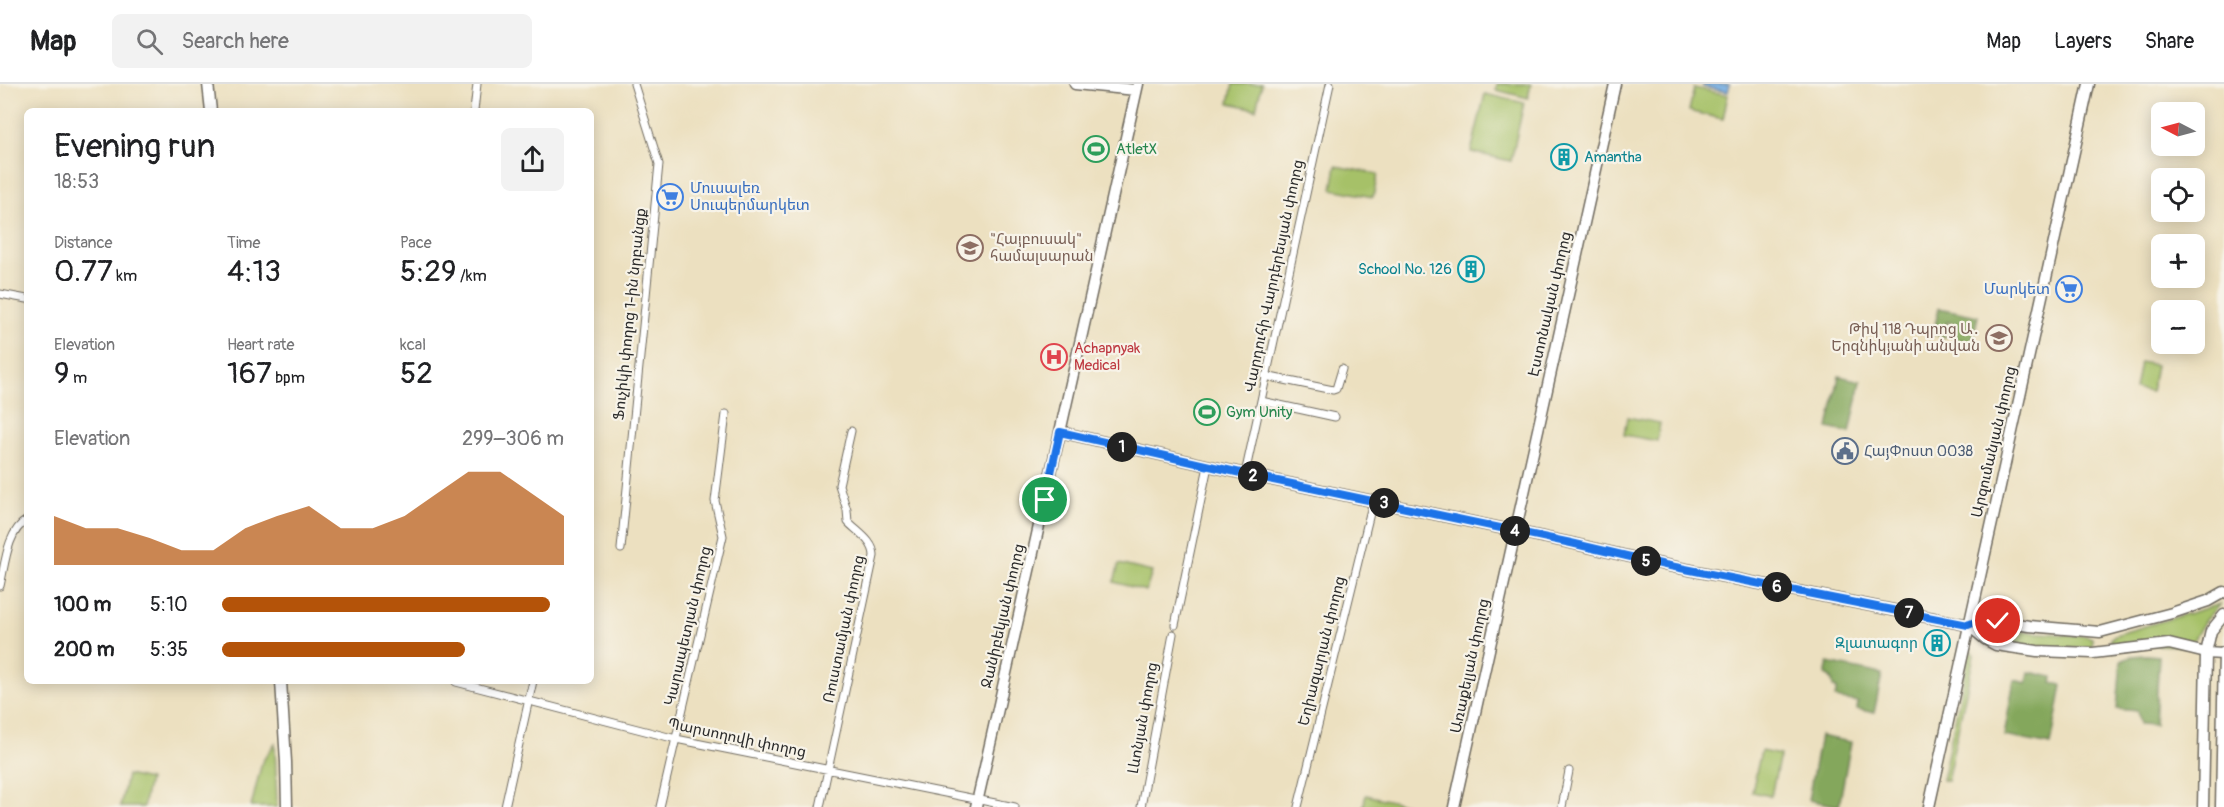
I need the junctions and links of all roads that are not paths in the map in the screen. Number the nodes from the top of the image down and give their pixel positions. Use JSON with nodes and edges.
{"nodes":[{"id":1,"x":207,"y":84,"type":"edge"},
{"id":2,"x":477,"y":84,"type":"edge"},
{"id":3,"x":634,"y":84,"type":"edge"},
{"id":4,"x":1076,"y":84,"type":"edge"},
{"id":5,"x":1330,"y":84,"type":"edge"},
{"id":6,"x":1615,"y":84,"type":"edge"},
{"id":7,"x":2089,"y":84,"type":"edge"},
{"id":8,"x":1137,"y":87,"type":"edge"},
{"id":9,"x":210,"y":108,"type":"edge"},
{"id":10,"x":474,"y":108,"type":"edge"},
{"id":11,"x":0,"y":294,"type":"edge"},
{"id":12,"x":24,"y":298,"type":"edge"},
{"id":13,"x":1341,"y":369,"type":"dead end"},
{"id":14,"x":1265,"y":376,"type":"junction"},
{"id":15,"x":1261,"y":401,"type":"junction"},
{"id":16,"x":726,"y":414,"type":"dead end"},
{"id":17,"x":1335,"y":417,"type":"dead end"},
{"id":18,"x":851,"y":431,"type":"dead end"},
{"id":19,"x":1060,"y":432,"type":"junction"},
{"id":20,"x":1208,"y":466,"type":"junction"},
{"id":21,"x":1245,"y":474,"type":"junction"},
{"id":22,"x":1373,"y":501,"type":"junction"},
{"id":23,"x":24,"y":522,"type":"edge"},
{"id":24,"x":1515,"y":531,"type":"junction"},
{"id":25,"x":621,"y":549,"type":"dead end"},
{"id":26,"x":0,"y":586,"type":"edge"},
{"id":27,"x":2224,"y":592,"type":"edge"},
{"id":28,"x":2224,"y":615,"type":"edge"},
{"id":29,"x":1175,"y":625,"type":"dead end"},
{"id":30,"x":1968,"y":625,"type":"junction"},
{"id":31,"x":1173,"y":634,"type":"dead end"},
{"id":32,"x":2206,"y":653,"type":"junction"},
{"id":33,"x":2224,"y":653,"type":"edge"},
{"id":34,"x":282,"y":684,"type":"edge"},
{"id":35,"x":464,"y":684,"type":"edge"},
{"id":36,"x":533,"y":684,"type":"edge"},
{"id":37,"x":529,"y":701,"type":"junction"},
{"id":38,"x":676,"y":739,"type":"junction"},
{"id":39,"x":828,"y":771,"type":"junction"},
{"id":40,"x":1569,"y":771,"type":"dead end"},
{"id":41,"x":977,"y":803,"type":"edge"},
{"id":42,"x":288,"y":807,"type":"edge"},
{"id":43,"x":505,"y":807,"type":"edge"},
{"id":44,"x":660,"y":807,"type":"edge"},
{"id":45,"x":820,"y":807,"type":"edge"},
{"id":46,"x":1015,"y":807,"type":"edge"},
{"id":47,"x":1141,"y":807,"type":"edge"},
{"id":48,"x":1298,"y":807,"type":"edge"},
{"id":49,"x":1454,"y":807,"type":"edge"},
{"id":50,"x":1562,"y":807,"type":"edge"},
{"id":51,"x":1929,"y":807,"type":"edge"},
{"id":52,"x":2203,"y":807,"type":"edge"},
{"id":53,"x":2221,"y":807,"type":"edge"}],
"edges":[{"from":1,"to":9,"type":"main road"},
{"from":2,"to":10,"type":"street"},
{"from":3,"to":25,"type":"street","name":"Ֆուչիկի փողոց 1-ին նրբանցք"},
{"from":4,"to":8,"type":"main road"},
{"from":5,"to":14,"type":"street","name":"Վարդուհի Վարդերեսյան փողոց"},
{"from":6,"to":24,"type":"main road","name":"Էստոնական փողոց"},
{"from":7,"to":30,"type":"main road","name":"Արզումանյան փողոց"},
{"from":8,"to":19,"type":"main road","name":"Ջանիբեկյան փողոց"},
{"from":11,"to":12,"type":"street"},
{"from":13,"to":14,"type":"street"},
{"from":14,"to":15,"type":"street","name":"Վարդուհի Վարդերեսյան փողոց"},
{"from":15,"to":17,"type":"street"},
{"from":15,"to":21,"type":"street","name":"Վարդուհի Վարդերեսյան փողոց"},
{"from":16,"to":38,"type":"street","name":"Կարապետյան փողոց"},
{"from":18,"to":39,"type":"street","name":"Ռուստամյան փողոց"},
{"from":19,"to":20,"type":"main road"},
{"from":19,"to":41,"type":"main road","name":"Ջանիբեկյան փողոց"},
{"from":20,"to":21,"type":"main road"},
{"from":20,"to":29,"type":"street"},
{"from":21,"to":22,"type":"main road"},
{"from":22,"to":24,"type":"main road"},
{"from":22,"to":48,"type":"street","name":"Եղիազարյան փողոց"},
{"from":23,"to":26,"type":"street"},
{"from":24,"to":30,"type":"main road"},
{"from":24,"to":49,"type":"main road","name":"Առաքելյան փողոց"},
{"from":27,"to":30,"type":"main road"},
{"from":28,"to":32,"type":"main road"},
{"from":30,"to":32,"type":"main road"},
{"from":30,"to":51,"type":"main road","name":"Արզումանյան փողոց"},
{"from":31,"to":47,"type":"street","name":"Լևոնյան փողոց"},
{"from":32,"to":33,"type":"main road"},
{"from":32,"to":52,"type":"main road"},
{"from":33,"to":53,"type":"main road"},
{"from":34,"to":42,"type":"main road"},
{"from":35,"to":37,"type":"street","name":"Պարսողովի փողոց"},
{"from":36,"to":37,"type":"street"},
{"from":37,"to":38,"type":"street","name":"Պարսողովի փողոց"},
{"from":37,"to":43,"type":"street"},
{"from":38,"to":39,"type":"street","name":"Պարսողովի փողոց"},
{"from":38,"to":44,"type":"street","name":"Կարապետյան փողոց"},
{"from":39,"to":41,"type":"street","name":"Պարսողովի փողոց"},
{"from":39,"to":45,"type":"street","name":"Ռուստամյան փողոց"},
{"from":40,"to":50,"type":"street"},
{"from":41,"to":46,"type":"street","name":"Պարսողովի փողոց"}]}
